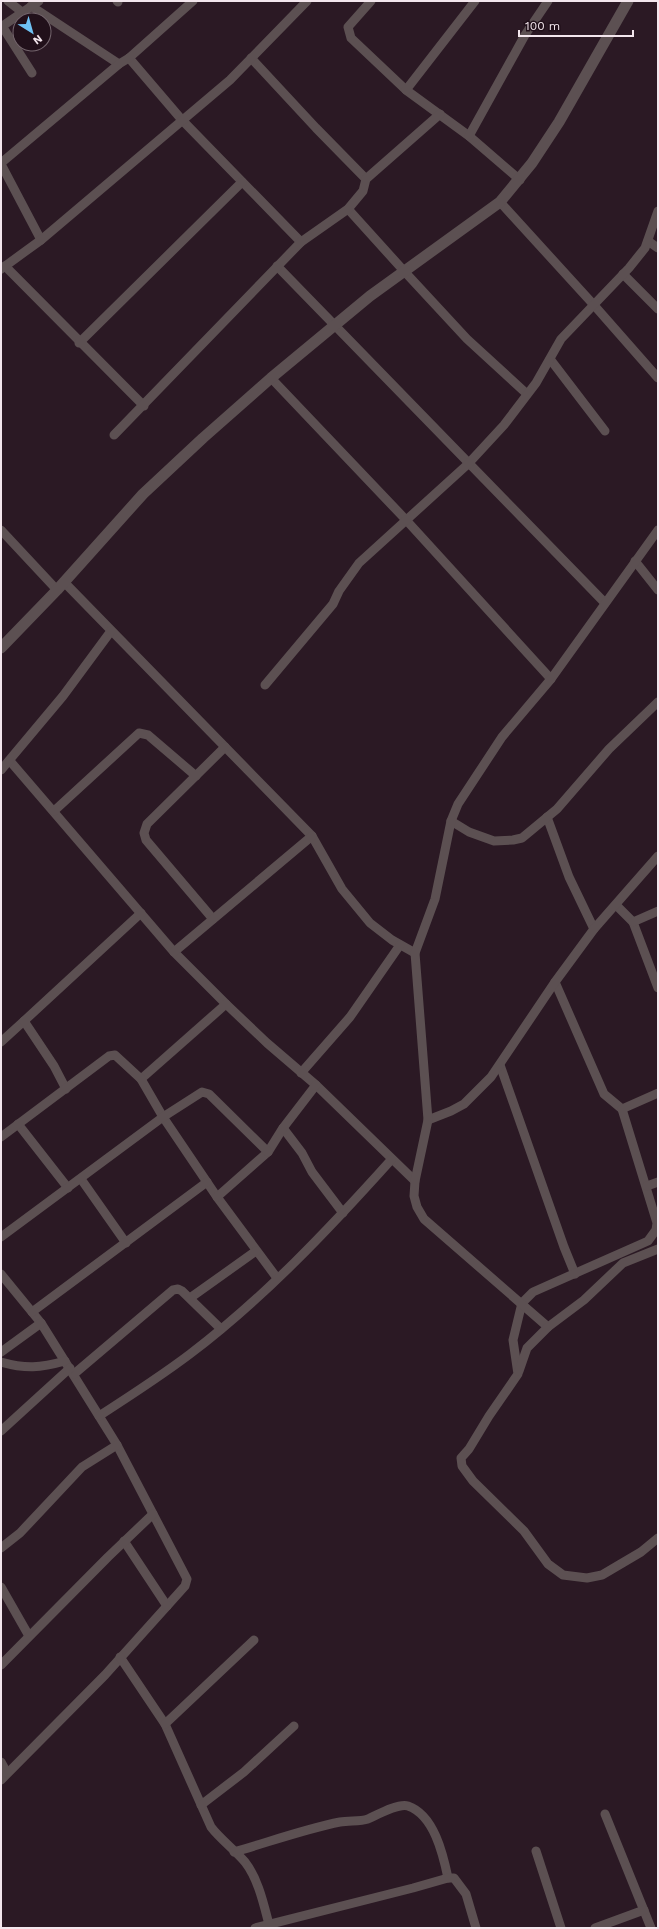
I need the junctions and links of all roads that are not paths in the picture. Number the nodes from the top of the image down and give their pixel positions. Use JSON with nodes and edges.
{"nodes":[{"id":1,"x":8,"y":1,"type":"edge"},
{"id":2,"x":39,"y":1,"type":"edge"},
{"id":3,"x":192,"y":1,"type":"edge"},
{"id":4,"x":307,"y":1,"type":"edge"},
{"id":5,"x":371,"y":1,"type":"edge"},
{"id":6,"x":475,"y":1,"type":"edge"},
{"id":7,"x":548,"y":1,"type":"edge"},
{"id":8,"x":628,"y":1,"type":"edge"},
{"id":9,"x":31,"y":6,"type":"junction"},
{"id":10,"x":22,"y":12,"type":"joint"},
{"id":11,"x":12,"y":19,"type":"edge"},
{"id":12,"x":2,"y":26,"type":"edge"},
{"id":13,"x":129,"y":58,"type":"junction"},
{"id":14,"x":251,"y":58,"type":"junction"},
{"id":15,"x":119,"y":64,"type":"junction"},
{"id":16,"x":32,"y":72,"type":"dead end"},
{"id":17,"x":406,"y":90,"type":"junction"},
{"id":18,"x":440,"y":114,"type":"junction"},
{"id":19,"x":182,"y":120,"type":"junction"},
{"id":20,"x":469,"y":136,"type":"junction"},
{"id":21,"x":1,"y":164,"type":"edge"},
{"id":22,"x":366,"y":179,"type":"junction"},
{"id":23,"x":520,"y":180,"type":"junction"},
{"id":24,"x":242,"y":182,"type":"junction"},
{"id":25,"x":500,"y":202,"type":"junction"},
{"id":26,"x":348,"y":209,"type":"junction"},
{"id":27,"x":658,"y":211,"type":"edge"},
{"id":28,"x":41,"y":240,"type":"junction"},
{"id":29,"x":648,"y":241,"type":"junction"},
{"id":30,"x":301,"y":242,"type":"junction"},
{"id":31,"x":658,"y":248,"type":"edge"},
{"id":32,"x":277,"y":266,"type":"junction"},
{"id":33,"x":3,"y":268,"type":"edge"},
{"id":34,"x":404,"y":271,"type":"junction"},
{"id":35,"x":623,"y":274,"type":"junction"},
{"id":36,"x":594,"y":304,"type":"junction"},
{"id":37,"x":658,"y":309,"type":"edge"},
{"id":38,"x":334,"y":326,"type":"junction"},
{"id":39,"x":79,"y":343,"type":"junction"},
{"id":40,"x":550,"y":359,"type":"junction"},
{"id":41,"x":271,"y":378,"type":"junction"},
{"id":42,"x":658,"y":378,"type":"edge"},
{"id":43,"x":527,"y":394,"type":"junction"},
{"id":44,"x":144,"y":406,"type":"junction"},
{"id":45,"x":605,"y":431,"type":"dead end"},
{"id":46,"x":114,"y":435,"type":"dead end"},
{"id":47,"x":468,"y":464,"type":"junction"},
{"id":48,"x":407,"y":521,"type":"junction"},
{"id":49,"x":1,"y":530,"type":"edge"},
{"id":50,"x":658,"y":530,"type":"edge"},
{"id":51,"x":635,"y":561,"type":"junction"},
{"id":52,"x":61,"y":586,"type":"junction"},
{"id":53,"x":658,"y":590,"type":"edge"},
{"id":54,"x":605,"y":603,"type":"junction"},
{"id":55,"x":111,"y":631,"type":"junction"},
{"id":56,"x":1,"y":648,"type":"edge"},
{"id":57,"x":551,"y":679,"type":"junction"},
{"id":58,"x":265,"y":684,"type":"dead end"},
{"id":59,"x":658,"y":702,"type":"edge"},
{"id":60,"x":225,"y":747,"type":"junction"},
{"id":61,"x":10,"y":761,"type":"junction"},
{"id":62,"x":1,"y":770,"type":"edge"},
{"id":63,"x":196,"y":776,"type":"junction"},
{"id":64,"x":54,"y":811,"type":"junction"},
{"id":65,"x":547,"y":817,"type":"junction"},
{"id":66,"x":451,"y":821,"type":"junction"},
{"id":67,"x":312,"y":836,"type":"junction"},
{"id":68,"x":658,"y":856,"type":"edge"},
{"id":69,"x":616,"y":905,"type":"junction"},
{"id":70,"x":658,"y":911,"type":"edge"},
{"id":71,"x":141,"y":913,"type":"junction"},
{"id":72,"x":213,"y":919,"type":"junction"},
{"id":73,"x":632,"y":922,"type":"junction"},
{"id":74,"x":594,"y":929,"type":"junction"},
{"id":75,"x":400,"y":945,"type":"junction"},
{"id":76,"x":174,"y":952,"type":"junction"},
{"id":77,"x":415,"y":953,"type":"junction"},
{"id":78,"x":555,"y":982,"type":"junction"},
{"id":79,"x":658,"y":988,"type":"edge"},
{"id":80,"x":226,"y":1004,"type":"junction"},
{"id":81,"x":24,"y":1021,"type":"junction"},
{"id":82,"x":1,"y":1042,"type":"edge"},
{"id":83,"x":500,"y":1065,"type":"junction"},
{"id":84,"x":302,"y":1073,"type":"junction"},
{"id":85,"x":141,"y":1079,"type":"junction"},
{"id":86,"x":316,"y":1085,"type":"junction"},
{"id":87,"x":66,"y":1089,"type":"junction"},
{"id":88,"x":658,"y":1093,"type":"edge"},
{"id":89,"x":622,"y":1109,"type":"junction"},
{"id":90,"x":163,"y":1117,"type":"junction"},
{"id":91,"x":428,"y":1120,"type":"junction"},
{"id":92,"x":18,"y":1124,"type":"junction"},
{"id":93,"x":283,"y":1128,"type":"junction"},
{"id":94,"x":1,"y":1138,"type":"edge"},
{"id":95,"x":268,"y":1152,"type":"junction"},
{"id":96,"x":391,"y":1160,"type":"junction"},
{"id":97,"x":80,"y":1179,"type":"junction"},
{"id":98,"x":415,"y":1181,"type":"junction"},
{"id":99,"x":207,"y":1182,"type":"junction"},
{"id":100,"x":658,"y":1182,"type":"edge"},
{"id":101,"x":647,"y":1186,"type":"junction"},
{"id":102,"x":68,"y":1188,"type":"junction"},
{"id":103,"x":217,"y":1197,"type":"junction"},
{"id":104,"x":343,"y":1213,"type":"junction"},
{"id":105,"x":657,"y":1230,"type":"edge"},
{"id":106,"x":1,"y":1237,"type":"edge"},
{"id":107,"x":126,"y":1243,"type":"junction"},
{"id":108,"x":658,"y":1248,"type":"edge"},
{"id":109,"x":256,"y":1251,"type":"junction"},
{"id":110,"x":1,"y":1274,"type":"edge"},
{"id":111,"x":576,"y":1274,"type":"junction"},
{"id":112,"x":277,"y":1278,"type":"junction"},
{"id":113,"x":190,"y":1298,"type":"junction"},
{"id":114,"x":522,"y":1303,"type":"junction"},
{"id":115,"x":32,"y":1312,"type":"junction"},
{"id":116,"x":41,"y":1323,"type":"junction"},
{"id":117,"x":548,"y":1327,"type":"junction"},
{"id":118,"x":221,"y":1329,"type":"junction"},
{"id":119,"x":1,"y":1352,"type":"edge"},
{"id":120,"x":1,"y":1362,"type":"edge"},
{"id":121,"x":70,"y":1368,"type":"junction"},
{"id":122,"x":518,"y":1374,"type":"junction"},
{"id":123,"x":100,"y":1416,"type":"junction"},
{"id":124,"x":1,"y":1431,"type":"edge"},
{"id":125,"x":117,"y":1445,"type":"junction"},
{"id":126,"x":153,"y":1514,"type":"junction"},
{"id":127,"x":658,"y":1538,"type":"edge"},
{"id":128,"x":124,"y":1541,"type":"junction"},
{"id":129,"x":1,"y":1548,"type":"edge"},
{"id":130,"x":1,"y":1587,"type":"edge"},
{"id":131,"x":167,"y":1606,"type":"junction"},
{"id":132,"x":29,"y":1636,"type":"junction"},
{"id":133,"x":254,"y":1640,"type":"dead end"},
{"id":134,"x":120,"y":1657,"type":"junction"},
{"id":135,"x":1,"y":1665,"type":"edge"},
{"id":136,"x":165,"y":1724,"type":"junction"},
{"id":137,"x":294,"y":1726,"type":"dead end"},
{"id":138,"x":1,"y":1762,"type":"edge"},
{"id":139,"x":4,"y":1776,"type":"edge"},
{"id":140,"x":200,"y":1805,"type":"junction"},
{"id":141,"x":605,"y":1814,"type":"dead end"},
{"id":142,"x":536,"y":1851,"type":"dead end"},
{"id":143,"x":234,"y":1852,"type":"junction"},
{"id":144,"x":448,"y":1878,"type":"junction"},
{"id":145,"x":644,"y":1910,"type":"junction"},
{"id":146,"x":269,"y":1926,"type":"edge"},
{"id":147,"x":255,"y":1928,"type":"edge"},
{"id":148,"x":476,"y":1928,"type":"edge"},
{"id":149,"x":561,"y":1928,"type":"edge"},
{"id":150,"x":595,"y":1928,"type":"edge"},
{"id":151,"x":652,"y":1928,"type":"edge"}],
"edges":[{"from":1,"to":10,"type":"street"},
{"from":2,"to":9,"type":"street"},
{"from":3,"to":13,"type":"street"},
{"from":4,"to":14,"type":"street"},
{"from":5,"to":17,"type":"street"},
{"from":6,"to":17,"type":"street"},
{"from":7,"to":20,"type":"street"},
{"from":8,"to":23,"type":"street"},
{"from":9,"to":10,"type":"street"},
{"from":9,"to":15,"type":"street"},
{"from":11,"to":12,"type":"street"},
{"from":12,"to":16,"type":"street"},
{"from":13,"to":15,"type":"street"},
{"from":13,"to":19,"type":"street"},
{"from":14,"to":19,"type":"street"},
{"from":14,"to":22,"type":"street"},
{"from":15,"to":21,"type":"street"},
{"from":17,"to":18,"type":"street"},
{"from":18,"to":20,"type":"street"},
{"from":18,"to":22,"type":"street"},
{"from":19,"to":24,"type":"street"},
{"from":19,"to":28,"type":"street"},
{"from":20,"to":23,"type":"street"},
{"from":21,"to":28,"type":"street"},
{"from":22,"to":26,"type":"street"},
{"from":23,"to":25,"type":"street"},
{"from":24,"to":30,"type":"street"},
{"from":24,"to":39,"type":"street"},
{"from":25,"to":34,"type":"street"},
{"from":25,"to":36,"type":"street"},
{"from":26,"to":30,"type":"street"},
{"from":26,"to":34,"type":"street"},
{"from":27,"to":29,"type":"street"},
{"from":28,"to":33,"type":"street"},
{"from":29,"to":31,"type":"street"},
{"from":29,"to":35,"type":"street"},
{"from":30,"to":32,"type":"street"},
{"from":32,"to":38,"type":"street"},
{"from":32,"to":44,"type":"street"},
{"from":33,"to":39,"type":"street"},
{"from":34,"to":38,"type":"street"},
{"from":34,"to":43,"type":"street"},
{"from":35,"to":36,"type":"street"},
{"from":35,"to":37,"type":"street"},
{"from":36,"to":40,"type":"street"},
{"from":36,"to":42,"type":"street"},
{"from":38,"to":41,"type":"street"},
{"from":38,"to":47,"type":"street"},
{"from":39,"to":44,"type":"street"},
{"from":40,"to":43,"type":"street"},
{"from":40,"to":45,"type":"street"},
{"from":41,"to":48,"type":"street"},
{"from":41,"to":52,"type":"street"},
{"from":43,"to":47,"type":"street"},
{"from":44,"to":46,"type":"street"},
{"from":47,"to":48,"type":"street"},
{"from":47,"to":54,"type":"street"},
{"from":48,"to":57,"type":"street"},
{"from":48,"to":58,"type":"street"},
{"from":49,"to":52,"type":"street"},
{"from":50,"to":51,"type":"street"},
{"from":51,"to":53,"type":"street"},
{"from":51,"to":54,"type":"street"},
{"from":52,"to":55,"type":"street"},
{"from":52,"to":56,"type":"street"},
{"from":54,"to":57,"type":"street"},
{"from":55,"to":60,"type":"street"},
{"from":55,"to":61,"type":"street"},
{"from":57,"to":66,"type":"street"},
{"from":59,"to":65,"type":"street"},
{"from":60,"to":63,"type":"street"},
{"from":60,"to":67,"type":"street"},
{"from":61,"to":62,"type":"street"},
{"from":61,"to":64,"type":"street"},
{"from":63,"to":64,"type":"street"},
{"from":63,"to":72,"type":"street"},
{"from":64,"to":71,"type":"street"},
{"from":65,"to":66,"type":"street"},
{"from":65,"to":74,"type":"street"},
{"from":66,"to":77,"type":"street"},
{"from":67,"to":72,"type":"street"},
{"from":67,"to":75,"type":"street"},
{"from":68,"to":69,"type":"street"},
{"from":69,"to":73,"type":"street"},
{"from":69,"to":74,"type":"street"},
{"from":70,"to":73,"type":"street"},
{"from":71,"to":76,"type":"street"},
{"from":71,"to":81,"type":"street"},
{"from":72,"to":76,"type":"street"},
{"from":73,"to":79,"type":"street"},
{"from":74,"to":78,"type":"street"},
{"from":75,"to":77,"type":"street"},
{"from":75,"to":84,"type":"street"},
{"from":76,"to":80,"type":"street"},
{"from":77,"to":91,"type":"street"},
{"from":78,"to":83,"type":"street"},
{"from":78,"to":89,"type":"street"},
{"from":80,"to":84,"type":"street"},
{"from":80,"to":85,"type":"street"},
{"from":81,"to":82,"type":"street"},
{"from":81,"to":87,"type":"street"},
{"from":83,"to":91,"type":"street"},
{"from":83,"to":111,"type":"street"},
{"from":84,"to":86,"type":"street"},
{"from":85,"to":87,"type":"street"},
{"from":85,"to":90,"type":"street"},
{"from":86,"to":93,"type":"street"},
{"from":86,"to":96,"type":"street"},
{"from":87,"to":92,"type":"street"},
{"from":88,"to":89,"type":"street"},
{"from":89,"to":101,"type":"street"},
{"from":90,"to":95,"type":"street"},
{"from":90,"to":97,"type":"street"},
{"from":90,"to":99,"type":"street"},
{"from":91,"to":98,"type":"street"},
{"from":92,"to":94,"type":"street"},
{"from":92,"to":102,"type":"street"},
{"from":93,"to":95,"type":"street"},
{"from":93,"to":104,"type":"street"},
{"from":95,"to":103,"type":"street"},
{"from":96,"to":98,"type":"street"},
{"from":96,"to":104,"type":"street"},
{"from":97,"to":102,"type":"street"},
{"from":97,"to":107,"type":"street"},
{"from":98,"to":114,"type":"street"},
{"from":99,"to":103,"type":"street"},
{"from":99,"to":107,"type":"street"},
{"from":100,"to":101,"type":"street"},
{"from":101,"to":105,"type":"street"},
{"from":102,"to":106,"type":"street"},
{"from":103,"to":109,"type":"street"},
{"from":104,"to":112,"type":"street"},
{"from":105,"to":111,"type":"street"},
{"from":107,"to":115,"type":"street"},
{"from":108,"to":117,"type":"street"},
{"from":109,"to":112,"type":"street"},
{"from":109,"to":113,"type":"street"},
{"from":110,"to":115,"type":"street"},
{"from":111,"to":114,"type":"street"},
{"from":112,"to":118,"type":"street"},
{"from":113,"to":118,"type":"street"},
{"from":113,"to":121,"type":"street"},
{"from":114,"to":117,"type":"street"},
{"from":114,"to":122,"type":"street"},
{"from":115,"to":116,"type":"street"},
{"from":116,"to":119,"type":"street"},
{"from":116,"to":121,"type":"street"},
{"from":117,"to":122,"type":"street"},
{"from":118,"to":123,"type":"street"},
{"from":120,"to":121,"type":"street"},
{"from":121,"to":123,"type":"street"},
{"from":121,"to":124,"type":"street"},
{"from":122,"to":127,"type":"street"},
{"from":123,"to":125,"type":"street"},
{"from":125,"to":126,"type":"street"},
{"from":125,"to":129,"type":"street"},
{"from":126,"to":128,"type":"street"},
{"from":126,"to":131,"type":"street"},
{"from":128,"to":131,"type":"street"},
{"from":128,"to":132,"type":"street"},
{"from":130,"to":132,"type":"street"},
{"from":131,"to":134,"type":"street"},
{"from":132,"to":135,"type":"street"},
{"from":133,"to":136,"type":"street"},
{"from":134,"to":136,"type":"street"},
{"from":134,"to":139,"type":"street"},
{"from":136,"to":140,"type":"street"},
{"from":137,"to":140,"type":"street"},
{"from":138,"to":139,"type":"street"},
{"from":140,"to":143,"type":"street"},
{"from":141,"to":145,"type":"street"},
{"from":142,"to":149,"type":"street"},
{"from":143,"to":144,"type":"street"},
{"from":143,"to":146,"type":"street"},
{"from":144,"to":146,"type":"street"},
{"from":144,"to":148,"type":"street"},
{"from":145,"to":150,"type":"street"},
{"from":145,"to":151,"type":"street"},
{"from":146,"to":147,"type":"street"}]}
